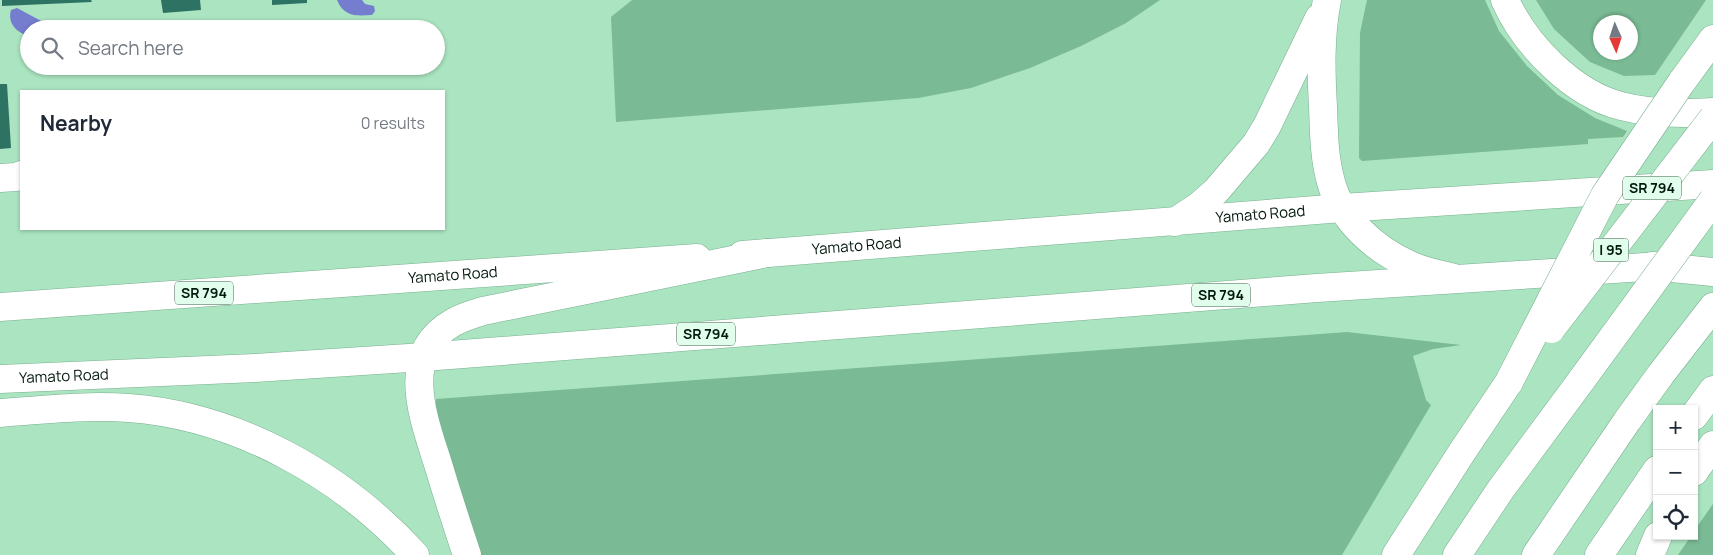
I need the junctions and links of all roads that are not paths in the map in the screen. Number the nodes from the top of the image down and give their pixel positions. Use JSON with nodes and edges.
{"nodes":[{"id":1,"x":1505,"y":0,"type":"edge"},
{"id":2,"x":1327,"y":1,"type":"edge"},
{"id":3,"x":1713,"y":39,"type":"edge"},
{"id":4,"x":1713,"y":112,"type":"edge"},
{"id":5,"x":1713,"y":118,"type":"edge"},
{"id":6,"x":20,"y":175,"type":"edge"},
{"id":7,"x":0,"y":178,"type":"edge"},
{"id":8,"x":1713,"y":184,"type":"edge"},
{"id":9,"x":1713,"y":200,"type":"edge"},
{"id":10,"x":1342,"y":208,"type":"junction"},
{"id":11,"x":1175,"y":222,"type":"junction"},
{"id":12,"x":767,"y":254,"type":"junction"},
{"id":13,"x":1713,"y":262,"type":"edge"},
{"id":14,"x":1652,"y":266,"type":"junction"},
{"id":15,"x":1713,"y":272,"type":"edge"},
{"id":16,"x":1454,"y":278,"type":"junction"},
{"id":17,"x":0,"y":307,"type":"edge"},
{"id":18,"x":1713,"y":307,"type":"edge"},
{"id":19,"x":424,"y":356,"type":"junction"},
{"id":20,"x":0,"y":379,"type":"edge"},
{"id":21,"x":1509,"y":382,"type":"junction"},
{"id":22,"x":1713,"y":390,"type":"edge"},
{"id":23,"x":1698,"y":411,"type":"edge"},
{"id":24,"x":0,"y":413,"type":"edge"},
{"id":25,"x":1713,"y":445,"type":"edge"},
{"id":26,"x":1698,"y":466,"type":"edge"},
{"id":27,"x":1653,"y":476,"type":"edge"},
{"id":28,"x":1656,"y":540,"type":"edge"},
{"id":29,"x":415,"y":555,"type":"edge"},
{"id":30,"x":467,"y":555,"type":"edge"},
{"id":31,"x":1396,"y":555,"type":"edge"},
{"id":32,"x":1457,"y":555,"type":"edge"},
{"id":33,"x":1536,"y":555,"type":"edge"},
{"id":34,"x":1599,"y":555,"type":"edge"},
{"id":35,"x":1650,"y":555,"type":"edge"}],
"edges":[{"from":1,"to":4,"type":"main road"},
{"from":2,"to":10,"type":"main road"},
{"from":2,"to":11,"type":"main road"},
{"from":3,"to":21,"type":"main road","bridge":true},
{"from":5,"to":21,"type":"main road","number":"I 95","bridge":true},
{"from":6,"to":7,"type":"main road"},
{"from":8,"to":10,"type":"main road","name":"Yamato Road","number":"SR 794"},
{"from":9,"to":32,"type":"main road","bridge":true},
{"from":10,"to":11,"type":"main road","name":"Yamato Road","number":"SR 794"},
{"from":10,"to":16,"type":"main road"},
{"from":11,"to":12,"type":"main road","name":"Yamato Road","number":"SR 794"},
{"from":12,"to":17,"type":"main road","name":"Yamato Road","number":"SR 794"},
{"from":12,"to":19,"type":"main road"},
{"from":13,"to":14,"type":"main road","name":"Yamato Road","number":"SR 794"},
{"from":14,"to":15,"type":"main road"},
{"from":14,"to":16,"type":"main road","name":"Yamato Road","number":"SR 794"},
{"from":16,"to":19,"type":"main road","name":"Yamato Road","number":"SR 794"},
{"from":18,"to":33,"type":"main road"},
{"from":19,"to":20,"type":"main road","name":"Yamato Road","number":"SR 794"},
{"from":19,"to":30,"type":"main road"},
{"from":21,"to":31,"type":"main road","number":"I 95"},
{"from":22,"to":23,"type":"main road"},
{"from":24,"to":29,"type":"main road"},
{"from":25,"to":26,"type":"main road"},
{"from":27,"to":34,"type":"main road"},
{"from":28,"to":35,"type":"main road"}]}
